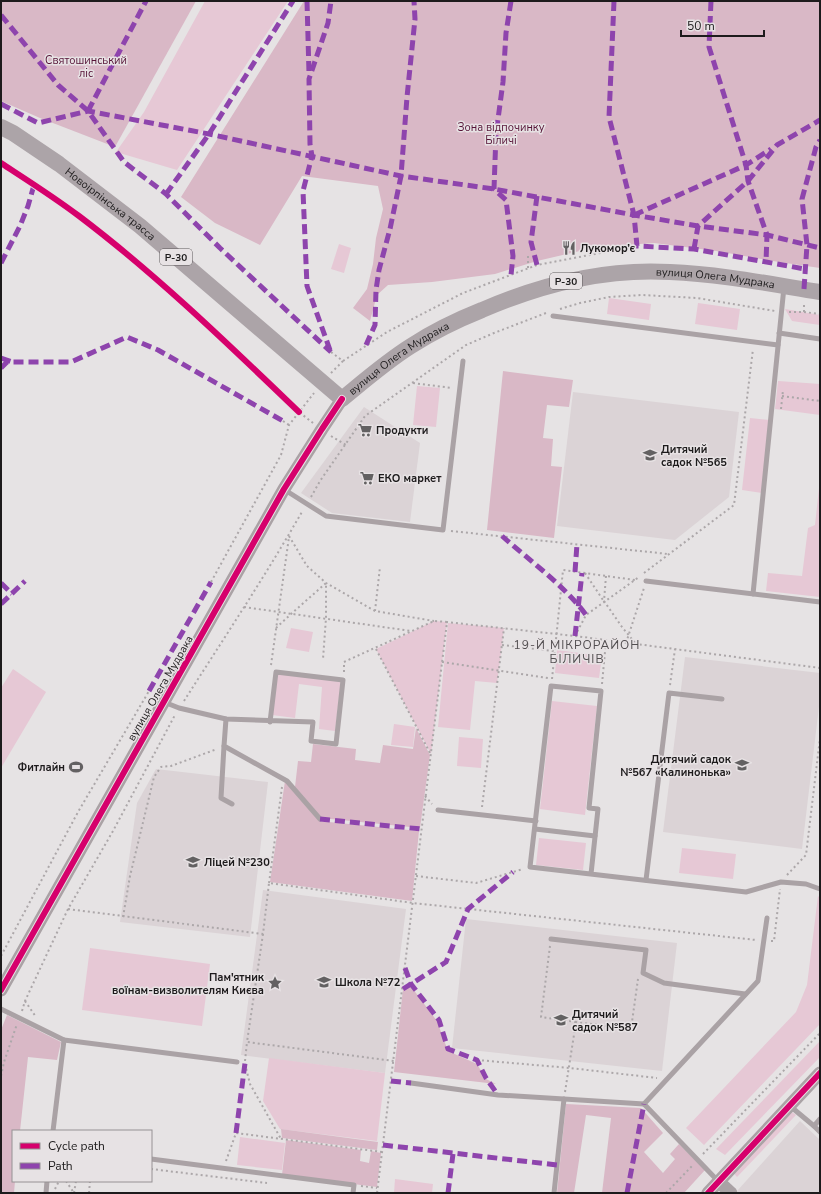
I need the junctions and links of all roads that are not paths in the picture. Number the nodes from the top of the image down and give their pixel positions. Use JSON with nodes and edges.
{"nodes":[{"id":1,"x":1,"y":127,"type":"edge"},
{"id":2,"x":784,"y":286,"type":"junction"},
{"id":3,"x":820,"y":292,"type":"edge"},
{"id":4,"x":552,"y":314,"type":"road end"},
{"id":5,"x":779,"y":333,"type":"junction"},
{"id":6,"x":820,"y":339,"type":"edge"},
{"id":7,"x":778,"y":345,"type":"junction"},
{"id":8,"x":463,"y":361,"type":"dead end"},
{"id":9,"x":342,"y":399,"type":"junction"},
{"id":10,"x":284,"y":489,"type":"junction"},
{"id":11,"x":646,"y":581,"type":"road end"},
{"id":12,"x":753,"y":594,"type":"junction"},
{"id":13,"x":820,"y":602,"type":"edge"},
{"id":14,"x":722,"y":699,"type":"dead end"},
{"id":15,"x":163,"y":702,"type":"junction"},
{"id":16,"x":226,"y":720,"type":"junction"},
{"id":17,"x":270,"y":722,"type":"junction"},
{"id":18,"x":224,"y":746,"type":"junction"},
{"id":19,"x":232,"y":804,"type":"dead end"},
{"id":20,"x":438,"y":810,"type":"dead end"},
{"id":21,"x":320,"y":819,"type":"dead end"},
{"id":22,"x":536,"y":821,"type":"junction"},
{"id":23,"x":535,"y":829,"type":"junction"},
{"id":24,"x":595,"y":836,"type":"junction"},
{"id":25,"x":591,"y":874,"type":"junction"},
{"id":26,"x":646,"y":880,"type":"junction"},
{"id":27,"x":820,"y":889,"type":"edge"},
{"id":28,"x":767,"y":918,"type":"dead end"},
{"id":29,"x":551,"y":939,"type":"road end"},
{"id":30,"x":1,"y":990,"type":"edge"},
{"id":31,"x":746,"y":994,"type":"junction"},
{"id":32,"x":1,"y":1009,"type":"edge"},
{"id":33,"x":64,"y":1040,"type":"junction"},
{"id":34,"x":237,"y":1062,"type":"dead end"},
{"id":35,"x":820,"y":1073,"type":"edge"},
{"id":36,"x":411,"y":1083,"type":"dead end"},
{"id":37,"x":564,"y":1099,"type":"junction"},
{"id":38,"x":644,"y":1104,"type":"junction"},
{"id":39,"x":790,"y":1106,"type":"junction"},
{"id":40,"x":820,"y":1119,"type":"edge"},
{"id":41,"x":814,"y":1126,"type":"junction"},
{"id":42,"x":53,"y":1130,"type":"edge"},
{"id":43,"x":820,"y":1132,"type":"edge"},
{"id":44,"x":152,"y":1159,"type":"edge"},
{"id":45,"x":47,"y":1182,"type":"edge"},
{"id":46,"x":719,"y":1182,"type":"junction"},
{"id":47,"x":46,"y":1193,"type":"edge"},
{"id":48,"x":353,"y":1193,"type":"edge"},
{"id":49,"x":554,"y":1193,"type":"edge"},
{"id":50,"x":708,"y":1193,"type":"edge"},
{"id":51,"x":731,"y":1193,"type":"edge"}],
"edges":[{"from":1,"to":9,"type":"main road","name":"Новоірпінська трасса","number":"Р-30"},
{"from":2,"to":3,"type":"main road","name":"вулиця Олега Мудрака","number":"Р-30"},
{"from":2,"to":5,"type":"lane"},
{"from":2,"to":9,"type":"main road","name":"вулиця Олега Мудрака","number":"Р-30"},
{"from":4,"to":7,"type":"lane"},
{"from":5,"to":6,"type":"lane"},
{"from":5,"to":7,"type":"lane"},
{"from":7,"to":12,"type":"lane"},
{"from":8,"to":10,"type":"lane"},
{"from":9,"to":10,"type":"street","name":"вулиця Олега Мудрака"},
{"from":10,"to":15,"type":"street","name":"вулиця Олега Мудрака"},
{"from":11,"to":12,"type":"lane"},
{"from":12,"to":13,"type":"lane"},
{"from":14,"to":26,"type":"lane"},
{"from":15,"to":16,"type":"lane"},
{"from":15,"to":30,"type":"street","name":"вулиця Олега Мудрака"},
{"from":16,"to":17,"type":"lane"},
{"from":16,"to":18,"type":"lane"},
{"from":17,"to":17,"type":"lane"},
{"from":18,"to":19,"type":"lane"},
{"from":18,"to":21,"type":"lane"},
{"from":20,"to":22,"type":"lane"},
{"from":22,"to":23,"type":"lane"},
{"from":22,"to":24,"type":"lane"},
{"from":23,"to":24,"type":"lane"},
{"from":23,"to":25,"type":"lane"},
{"from":24,"to":25,"type":"lane"},
{"from":25,"to":26,"type":"lane"},
{"from":26,"to":27,"type":"lane"},
{"from":28,"to":31,"type":"lane"},
{"from":29,"to":31,"type":"lane"},
{"from":31,"to":38,"type":"lane"},
{"from":32,"to":33,"type":"lane"},
{"from":33,"to":34,"type":"lane"},
{"from":33,"to":42,"type":"lane"},
{"from":35,"to":39,"type":"street"},
{"from":36,"to":37,"type":"lane"},
{"from":37,"to":38,"type":"lane"},
{"from":37,"to":49,"type":"lane"},
{"from":38,"to":46,"type":"lane"},
{"from":39,"to":41,"type":"lane"},
{"from":39,"to":46,"type":"street"},
{"from":40,"to":41,"type":"lane"},
{"from":41,"to":43,"type":"lane"},
{"from":44,"to":48,"type":"lane"},
{"from":45,"to":47,"type":"lane"},
{"from":46,"to":50,"type":"street"},
{"from":46,"to":51,"type":"street"}]}
